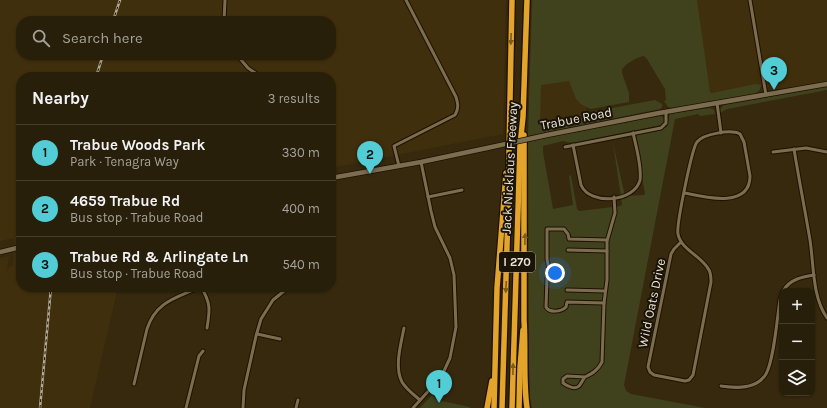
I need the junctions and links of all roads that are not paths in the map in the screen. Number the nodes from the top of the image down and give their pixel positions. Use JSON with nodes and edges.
{"nodes":[{"id":1,"x":225,"y":0,"type":"edge"},
{"id":2,"x":406,"y":0,"type":"edge"},
{"id":3,"x":512,"y":0,"type":"edge"},
{"id":4,"x":527,"y":0,"type":"edge"},
{"id":5,"x":750,"y":0,"type":"edge"},
{"id":6,"x":224,"y":16,"type":"edge"},
{"id":7,"x":241,"y":60,"type":"edge"},
{"id":8,"x":254,"y":72,"type":"edge"},
{"id":9,"x":827,"y":84,"type":"edge"},
{"id":10,"x":766,"y":95,"type":"junction"},
{"id":11,"x":717,"y":103,"type":"junction"},
{"id":12,"x":666,"y":112,"type":"junction"},
{"id":13,"x":523,"y":117,"type":"junction"},
{"id":14,"x":721,"y":133,"type":"junction"},
{"id":15,"x":633,"y":134,"type":"junction"},
{"id":16,"x":573,"y":145,"type":"junction"},
{"id":17,"x":565,"y":147,"type":"dead end"},
{"id":18,"x":794,"y":149,"type":"junction"},
{"id":19,"x":508,"y":150,"type":"junction"},
{"id":20,"x":773,"y":152,"type":"dead end"},
{"id":21,"x":827,"y":152,"type":"edge"},
{"id":22,"x":421,"y":162,"type":"junction"},
{"id":23,"x":399,"y":166,"type":"junction"},
{"id":24,"x":336,"y":177,"type":"edge"},
{"id":25,"x":462,"y":190,"type":"dead end"},
{"id":26,"x":685,"y":193,"type":"junction"},
{"id":27,"x":428,"y":197,"type":"junction"},
{"id":28,"x":614,"y":197,"type":"junction"},
{"id":29,"x":607,"y":240,"type":"junction"},
{"id":30,"x":681,"y":242,"type":"junction"},
{"id":31,"x":16,"y":248,"type":"edge"},
{"id":32,"x":568,"y":250,"type":"dead end"},
{"id":33,"x":607,"y":250,"type":"junction"},
{"id":34,"x":2,"y":251,"type":"edge"},
{"id":35,"x":814,"y":275,"type":"junction"},
{"id":36,"x":784,"y":288,"type":"edge"},
{"id":37,"x":567,"y":290,"type":"dead end"},
{"id":38,"x":605,"y":291,"type":"junction"},
{"id":39,"x":189,"y":292,"type":"edge"},
{"id":40,"x":203,"y":292,"type":"edge"},
{"id":41,"x":283,"y":292,"type":"edge"},
{"id":42,"x":604,"y":303,"type":"junction"},
{"id":43,"x":779,"y":307,"type":"edge"},
{"id":44,"x":827,"y":318,"type":"edge"},
{"id":45,"x":524,"y":320,"type":"junction"},
{"id":46,"x":207,"y":328,"type":"dead end"},
{"id":47,"x":404,"y":328,"type":"dead end"},
{"id":48,"x":257,"y":334,"type":"junction"},
{"id":49,"x":280,"y":339,"type":"dead end"},
{"id":50,"x":203,"y":351,"type":"dead end"},
{"id":51,"x":495,"y":365,"type":"junction"},
{"id":52,"x":584,"y":377,"type":"junction"},
{"id":53,"x":134,"y":384,"type":"dead end"},
{"id":54,"x":721,"y":386,"type":"dead end"},
{"id":55,"x":298,"y":400,"type":"dead end"},
{"id":56,"x":420,"y":400,"type":"junction"},
{"id":57,"x":186,"y":408,"type":"edge"},
{"id":58,"x":244,"y":408,"type":"edge"},
{"id":59,"x":296,"y":408,"type":"edge"},
{"id":60,"x":413,"y":408,"type":"edge"},
{"id":61,"x":487,"y":408,"type":"edge"},
{"id":62,"x":494,"y":408,"type":"edge"},
{"id":63,"x":502,"y":408,"type":"edge"},
{"id":64,"x":512,"y":408,"type":"edge"},
{"id":65,"x":519,"y":408,"type":"edge"},
{"id":66,"x":527,"y":408,"type":"edge"}],
"edges":[{"from":1,"to":6,"type":"street"},
{"from":2,"to":23,"type":"street"},
{"from":3,"to":19,"type":"highway","name":"Jack Nicklaus Freeway","number":"I 270","one_way":true},
{"from":4,"to":13,"type":"highway","name":"Jack Nicklaus Freeway","number":"I 270"},
{"from":5,"to":10,"type":"street"},
{"from":7,"to":8,"type":"street"},
{"from":9,"to":10,"type":"main road","name":"Trabue Road"},
{"from":10,"to":11,"type":"main road","name":"Trabue Road"},
{"from":11,"to":12,"type":"main road","name":"Trabue Road"},
{"from":11,"to":14,"type":"street"},
{"from":12,"to":15,"type":"street"},
{"from":12,"to":22,"type":"main road","name":"Trabue Road","bridge":true},
{"from":45,"to":13,"type":"highway","one_way":true},
{"from":64,"to":13,"type":"highway","name":"Jack Nicklaus Freeway","number":"I 270","one_way":true},
{"from":14,"to":26,"type":"street"},
{"from":14,"to":26,"type":"street"},
{"from":15,"to":16,"type":"street"},
{"from":15,"to":28,"type":"street"},
{"from":16,"to":17,"type":"street"},
{"from":16,"to":28,"type":"street"},
{"from":18,"to":20,"type":"street"},
{"from":18,"to":21,"type":"street"},
{"from":18,"to":35,"type":"street"},
{"from":19,"to":51,"type":"highway"},
{"from":19,"to":63,"type":"highway","name":"Jack Nicklaus Freeway","number":"I 270","one_way":true},
{"from":22,"to":23,"type":"main road","name":"Trabue Road"},
{"from":22,"to":27,"type":"street"},
{"from":23,"to":24,"type":"main road","name":"Trabue Road"},
{"from":25,"to":27,"type":"street"},
{"from":26,"to":30,"type":"street"},
{"from":27,"to":56,"type":"street"},
{"from":28,"to":29,"type":"street"},
{"from":29,"to":33,"type":"street"},
{"from":29,"to":42,"type":"street"},
{"from":30,"to":30,"type":"street","name":"Wild Oats Drive"},
{"from":31,"to":34,"type":"main road"},
{"from":32,"to":33,"type":"street"},
{"from":33,"to":38,"type":"street"},
{"from":35,"to":36,"type":"street"},
{"from":35,"to":44,"type":"street"},
{"from":37,"to":38,"type":"street"},
{"from":38,"to":42,"type":"street"},
{"from":39,"to":53,"type":"street"},
{"from":40,"to":46,"type":"street"},
{"from":41,"to":48,"type":"street"},
{"from":42,"to":52,"type":"street"},
{"from":43,"to":54,"type":"street"},
{"from":45,"to":65,"type":"highway"},
{"from":45,"to":66,"type":"highway"},
{"from":47,"to":56,"type":"street"},
{"from":48,"to":49,"type":"street"},
{"from":48,"to":58,"type":"street"},
{"from":50,"to":57,"type":"street"},
{"from":51,"to":61,"type":"highway"},
{"from":51,"to":62,"type":"highway"},
{"from":52,"to":52,"type":"street"},
{"from":55,"to":59,"type":"street"},
{"from":56,"to":60,"type":"street"}]}
